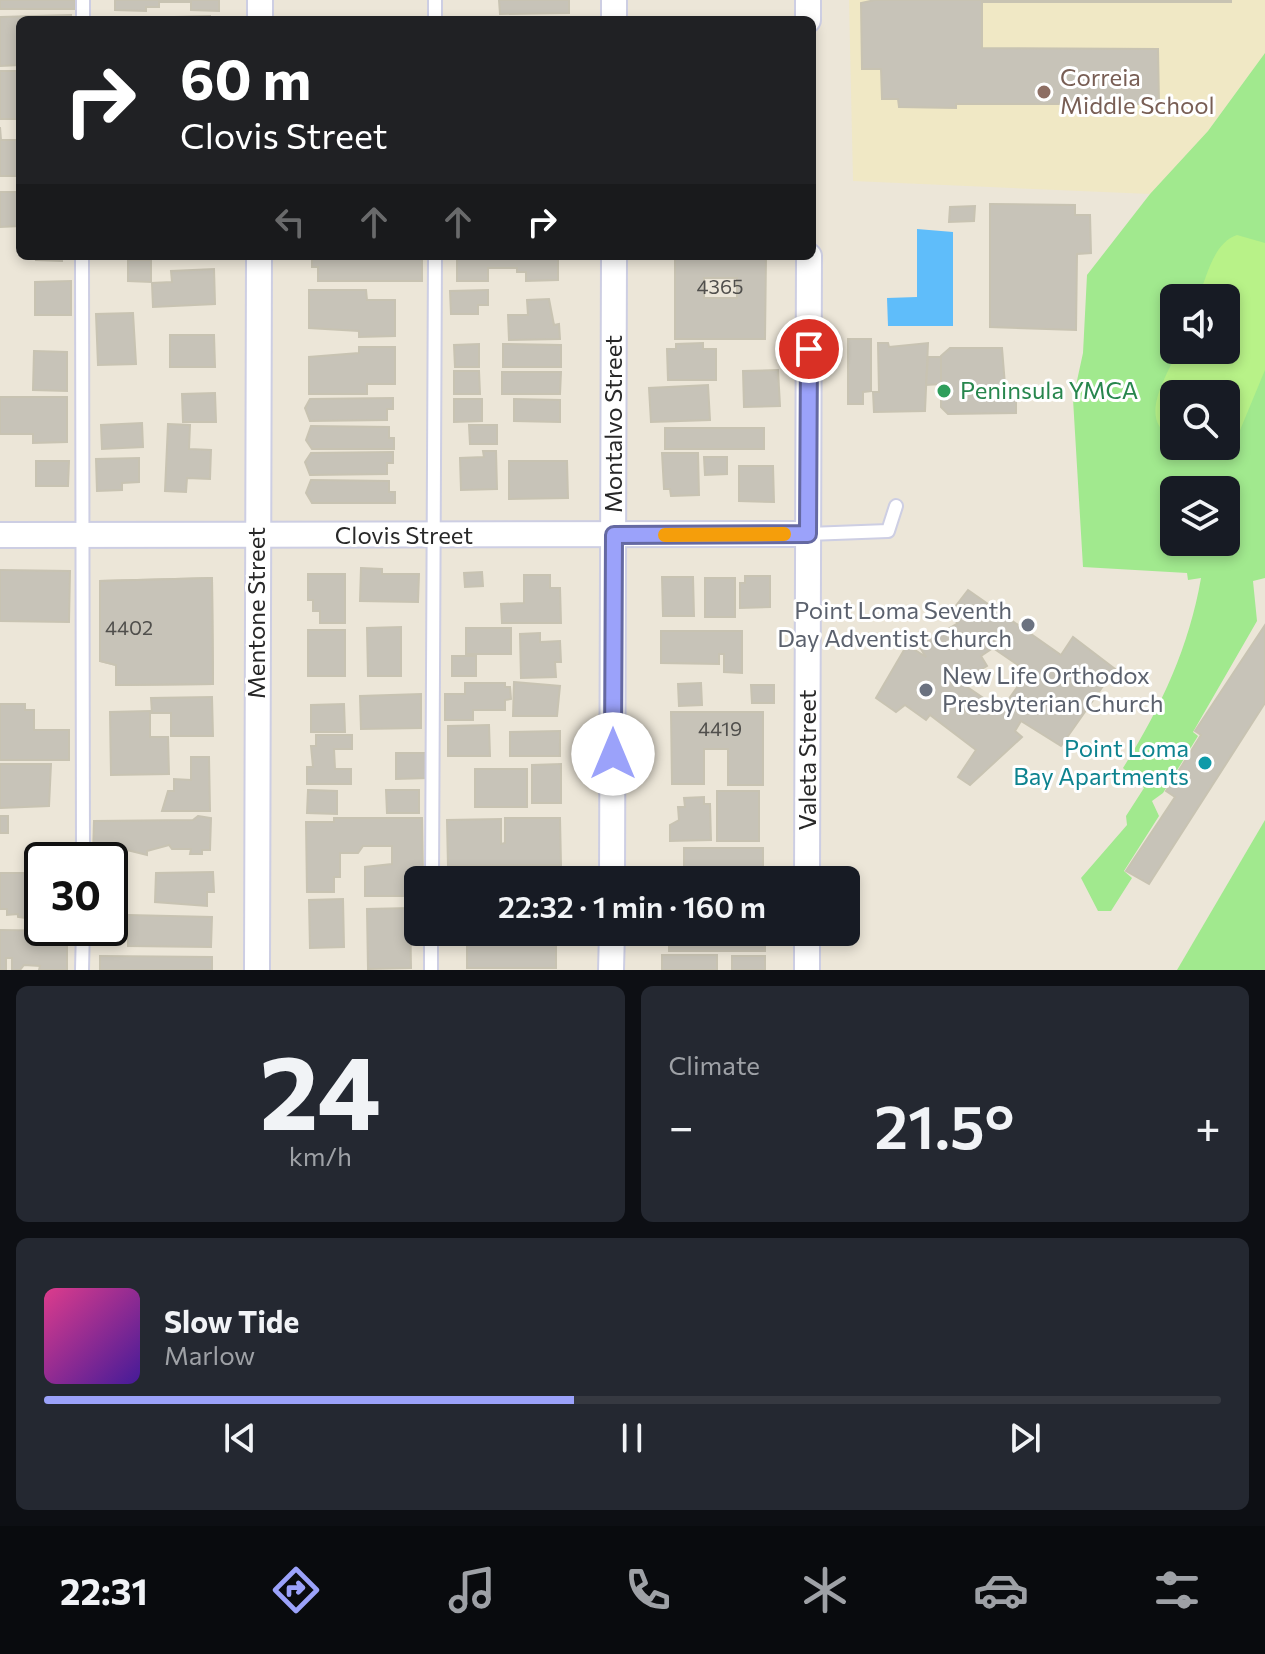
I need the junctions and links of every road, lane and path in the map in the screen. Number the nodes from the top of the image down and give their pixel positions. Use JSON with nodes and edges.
{"nodes":[{"id":1,"x":82,"y":260,"type":"edge"},
{"id":2,"x":259,"y":260,"type":"edge"},
{"id":3,"x":435,"y":260,"type":"edge"},
{"id":4,"x":614,"y":260,"type":"edge"},
{"id":5,"x":809,"y":260,"type":"edge"},
{"id":6,"x":896,"y":506,"type":"dead end"},
{"id":7,"x":808,"y":534,"type":"junction"},
{"id":8,"x":0,"y":535,"type":"edge"},
{"id":9,"x":614,"y":535,"type":"junction"},
{"id":10,"x":84,"y":536,"type":"junction"},
{"id":11,"x":258,"y":536,"type":"junction"},
{"id":12,"x":434,"y":536,"type":"junction"},
{"id":13,"x":83,"y":842,"type":"edge"},
{"id":14,"x":432,"y":866,"type":"edge"},
{"id":15,"x":612,"y":866,"type":"edge"},
{"id":16,"x":807,"y":866,"type":"edge"},
{"id":17,"x":83,"y":946,"type":"edge"},
{"id":18,"x":431,"y":946,"type":"edge"},
{"id":19,"x":612,"y":946,"type":"edge"},
{"id":20,"x":807,"y":946,"type":"edge"},
{"id":21,"x":82,"y":970,"type":"edge"},
{"id":22,"x":257,"y":970,"type":"edge"},
{"id":23,"x":431,"y":970,"type":"edge"},
{"id":24,"x":611,"y":970,"type":"edge"},
{"id":25,"x":807,"y":970,"type":"edge"}],
"edges":[{"from":1,"to":10,"type":"lane"},
{"from":2,"to":11,"type":"street","name":"Mentone Street"},
{"from":3,"to":12,"type":"lane"},
{"from":4,"to":9,"type":"street","name":"Montalvo Street"},
{"from":5,"to":7,"type":"street","name":"Valeta Street"},
{"from":6,"to":7,"type":"lane"},
{"from":7,"to":9,"type":"street","name":"Clovis Street"},
{"from":7,"to":16,"type":"street","name":"Valeta Street"},
{"from":8,"to":10,"type":"street","name":"Clovis Street"},
{"from":9,"to":12,"type":"street","name":"Clovis Street"},
{"from":9,"to":15,"type":"street","name":"Montalvo Street"},
{"from":10,"to":11,"type":"street","name":"Clovis Street"},
{"from":10,"to":13,"type":"lane"},
{"from":11,"to":12,"type":"street","name":"Clovis Street"},
{"from":11,"to":22,"type":"street","name":"Mentone Street"},
{"from":12,"to":14,"type":"lane"},
{"from":17,"to":21,"type":"lane"},
{"from":18,"to":23,"type":"lane"},
{"from":19,"to":24,"type":"street"},
{"from":20,"to":25,"type":"street"}]}
